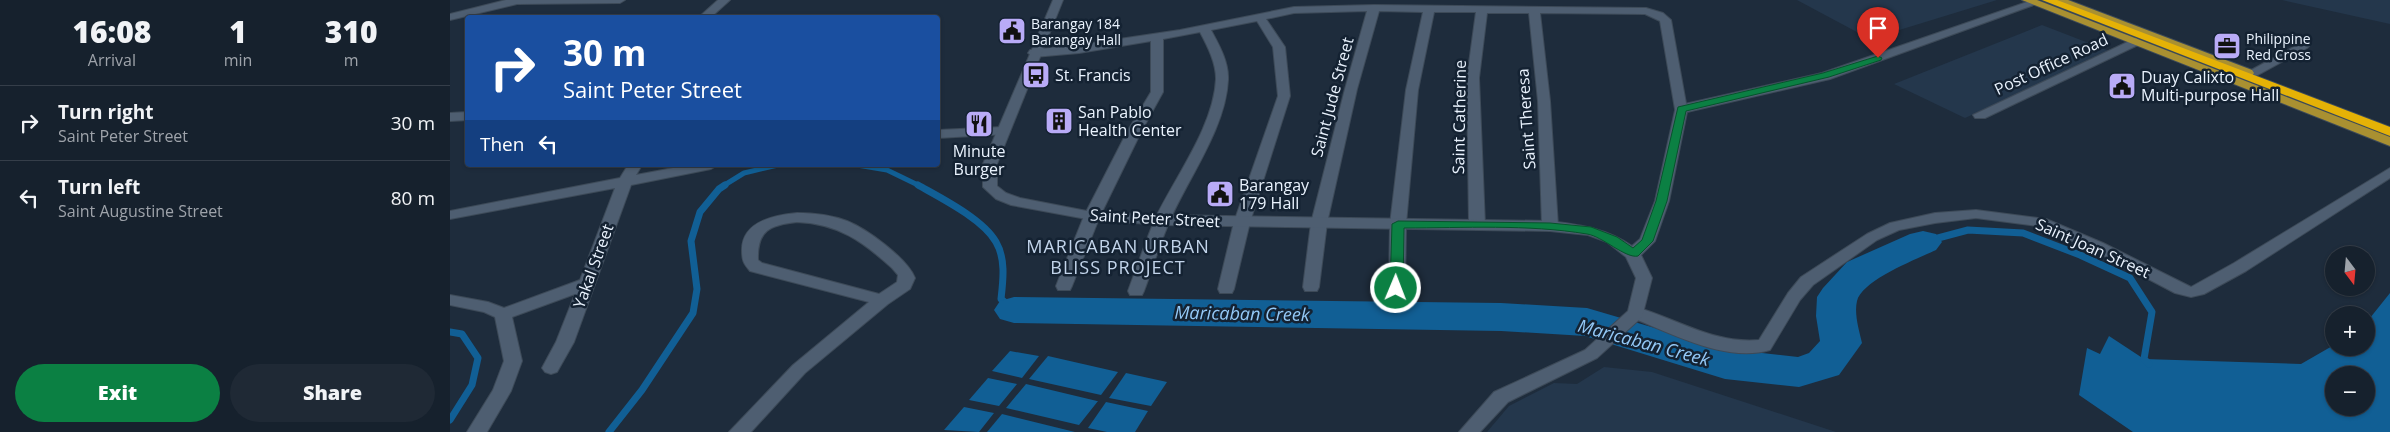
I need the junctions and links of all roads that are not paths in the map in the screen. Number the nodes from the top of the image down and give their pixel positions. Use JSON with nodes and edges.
{"nodes":[{"id":1,"x":519,"y":0,"type":"edge"},
{"id":2,"x":620,"y":0,"type":"edge"},
{"id":3,"x":725,"y":0,"type":"edge"},
{"id":4,"x":1058,"y":0,"type":"edge"},
{"id":5,"x":2047,"y":0,"type":"edge"},
{"id":6,"x":2058,"y":0,"type":"edge"},
{"id":7,"x":2031,"y":1,"type":"edge"},
{"id":8,"x":1374,"y":8,"type":"junction"},
{"id":9,"x":1429,"y":9,"type":"junction"},
{"id":10,"x":1482,"y":10,"type":"junction"},
{"id":11,"x":1534,"y":10,"type":"junction"},
{"id":12,"x":707,"y":15,"type":"edge"},
{"id":13,"x":1259,"y":16,"type":"junction"},
{"id":14,"x":450,"y":17,"type":"edge"},
{"id":15,"x":1204,"y":28,"type":"junction"},
{"id":16,"x":1157,"y":36,"type":"junction"},
{"id":17,"x":2136,"y":42,"type":"junction"},
{"id":18,"x":2303,"y":46,"type":"dead end"},
{"id":19,"x":1034,"y":53,"type":"junction"},
{"id":20,"x":2250,"y":74,"type":"junction"},
{"id":21,"x":1681,"y":109,"type":"junction"},
{"id":22,"x":1980,"y":115,"type":"dead end"},
{"id":23,"x":465,"y":116,"type":"edge"},
{"id":24,"x":450,"y":117,"type":"edge"},
{"id":25,"x":2390,"y":127,"type":"edge"},
{"id":26,"x":1003,"y":131,"type":"junction"},
{"id":27,"x":2390,"y":132,"type":"edge"},
{"id":28,"x":940,"y":134,"type":"edge"},
{"id":29,"x":2390,"y":142,"type":"edge"},
{"id":30,"x":634,"y":167,"type":"edge"},
{"id":31,"x":700,"y":167,"type":"edge"},
{"id":32,"x":2390,"y":172,"type":"edge"},
{"id":33,"x":625,"y":180,"type":"junction"},
{"id":34,"x":450,"y":215,"type":"edge"},
{"id":35,"x":1092,"y":216,"type":"junction"},
{"id":36,"x":1163,"y":220,"type":"junction"},
{"id":37,"x":1242,"y":222,"type":"junction"},
{"id":38,"x":1319,"y":223,"type":"junction"},
{"id":39,"x":1398,"y":224,"type":"junction"},
{"id":40,"x":1477,"y":225,"type":"junction"},
{"id":41,"x":1550,"y":226,"type":"junction"},
{"id":42,"x":1633,"y":254,"type":"junction"},
{"id":43,"x":588,"y":283,"type":"junction"},
{"id":44,"x":1064,"y":286,"type":"dead end"},
{"id":45,"x":1311,"y":287,"type":"dead end"},
{"id":46,"x":1396,"y":288,"type":"dead end"},
{"id":47,"x":1226,"y":289,"type":"dead end"},
{"id":48,"x":1136,"y":291,"type":"dead end"},
{"id":49,"x":450,"y":300,"type":"edge"},
{"id":50,"x":882,"y":300,"type":"junction"},
{"id":51,"x":503,"y":314,"type":"junction"},
{"id":52,"x":1635,"y":315,"type":"junction"},
{"id":53,"x":550,"y":368,"type":"dead end"},
{"id":54,"x":477,"y":432,"type":"edge"},
{"id":55,"x":739,"y":432,"type":"edge"},
{"id":56,"x":1469,"y":432,"type":"edge"}],
"edges":[{"from":1,"to":2,"type":"street"},
{"from":1,"to":14,"type":"street"},
{"from":3,"to":12,"type":"street"},
{"from":4,"to":19,"type":"street","name":"Saint Peter Street"},
{"from":5,"to":27,"type":"highway"},
{"from":6,"to":20,"type":"main road"},
{"from":7,"to":17,"type":"main road"},
{"from":7,"to":21,"type":"street"},
{"from":8,"to":9,"type":"street"},
{"from":8,"to":13,"type":"street"},
{"from":8,"to":38,"type":"street","name":"Saint Jude Street"},
{"from":9,"to":10,"type":"street"},
{"from":9,"to":39,"type":"street"},
{"from":10,"to":11,"type":"street"},
{"from":10,"to":40,"type":"street","name":"Saint Catherine"},
{"from":11,"to":21,"type":"street"},
{"from":11,"to":41,"type":"street","name":"Saint Theresa"},
{"from":13,"to":15,"type":"street"},
{"from":13,"to":37,"type":"street"},
{"from":15,"to":16,"type":"street"},
{"from":15,"to":36,"type":"street"},
{"from":16,"to":19,"type":"street"},
{"from":16,"to":35,"type":"street"},
{"from":17,"to":22,"type":"street","name":"Post Office Road"},
{"from":17,"to":29,"type":"main road"},
{"from":18,"to":20,"type":"street"},
{"from":19,"to":26,"type":"street","name":"Saint Peter Street"},
{"from":20,"to":25,"type":"main road"},
{"from":21,"to":42,"type":"street"},
{"from":23,"to":24,"type":"street"},
{"from":26,"to":28,"type":"street"},
{"from":26,"to":35,"type":"street","name":"Saint Peter Street"},
{"from":30,"to":33,"type":"street","name":"Yakal Street"},
{"from":31,"to":33,"type":"street"},
{"from":32,"to":52,"type":"street","name":"Saint Joan Street"},
{"from":33,"to":34,"type":"street"},
{"from":33,"to":43,"type":"street","name":"Yakal Street"},
{"from":35,"to":36,"type":"street","name":"Saint Peter Street"},
{"from":35,"to":44,"type":"street"},
{"from":36,"to":37,"type":"street","name":"Saint Peter Street"},
{"from":36,"to":48,"type":"street"},
{"from":37,"to":38,"type":"street","name":"Saint Peter Street"},
{"from":37,"to":47,"type":"street"},
{"from":38,"to":39,"type":"street","name":"Saint Peter Street"},
{"from":38,"to":45,"type":"street","name":"Saint Jude Street"},
{"from":39,"to":40,"type":"street","name":"Saint Peter Street"},
{"from":39,"to":46,"type":"street"},
{"from":40,"to":41,"type":"street","name":"Saint Peter Street"},
{"from":41,"to":42,"type":"street","name":"Saint Peter Street"},
{"from":42,"to":52,"type":"street","name":"Saint Peter Street"},
{"from":43,"to":51,"type":"street"},
{"from":43,"to":53,"type":"street","name":"Yakal Street"},
{"from":49,"to":51,"type":"street"},
{"from":50,"to":50,"type":"street"},
{"from":50,"to":55,"type":"street"},
{"from":51,"to":54,"type":"street"},
{"from":52,"to":56,"type":"street"}]}
